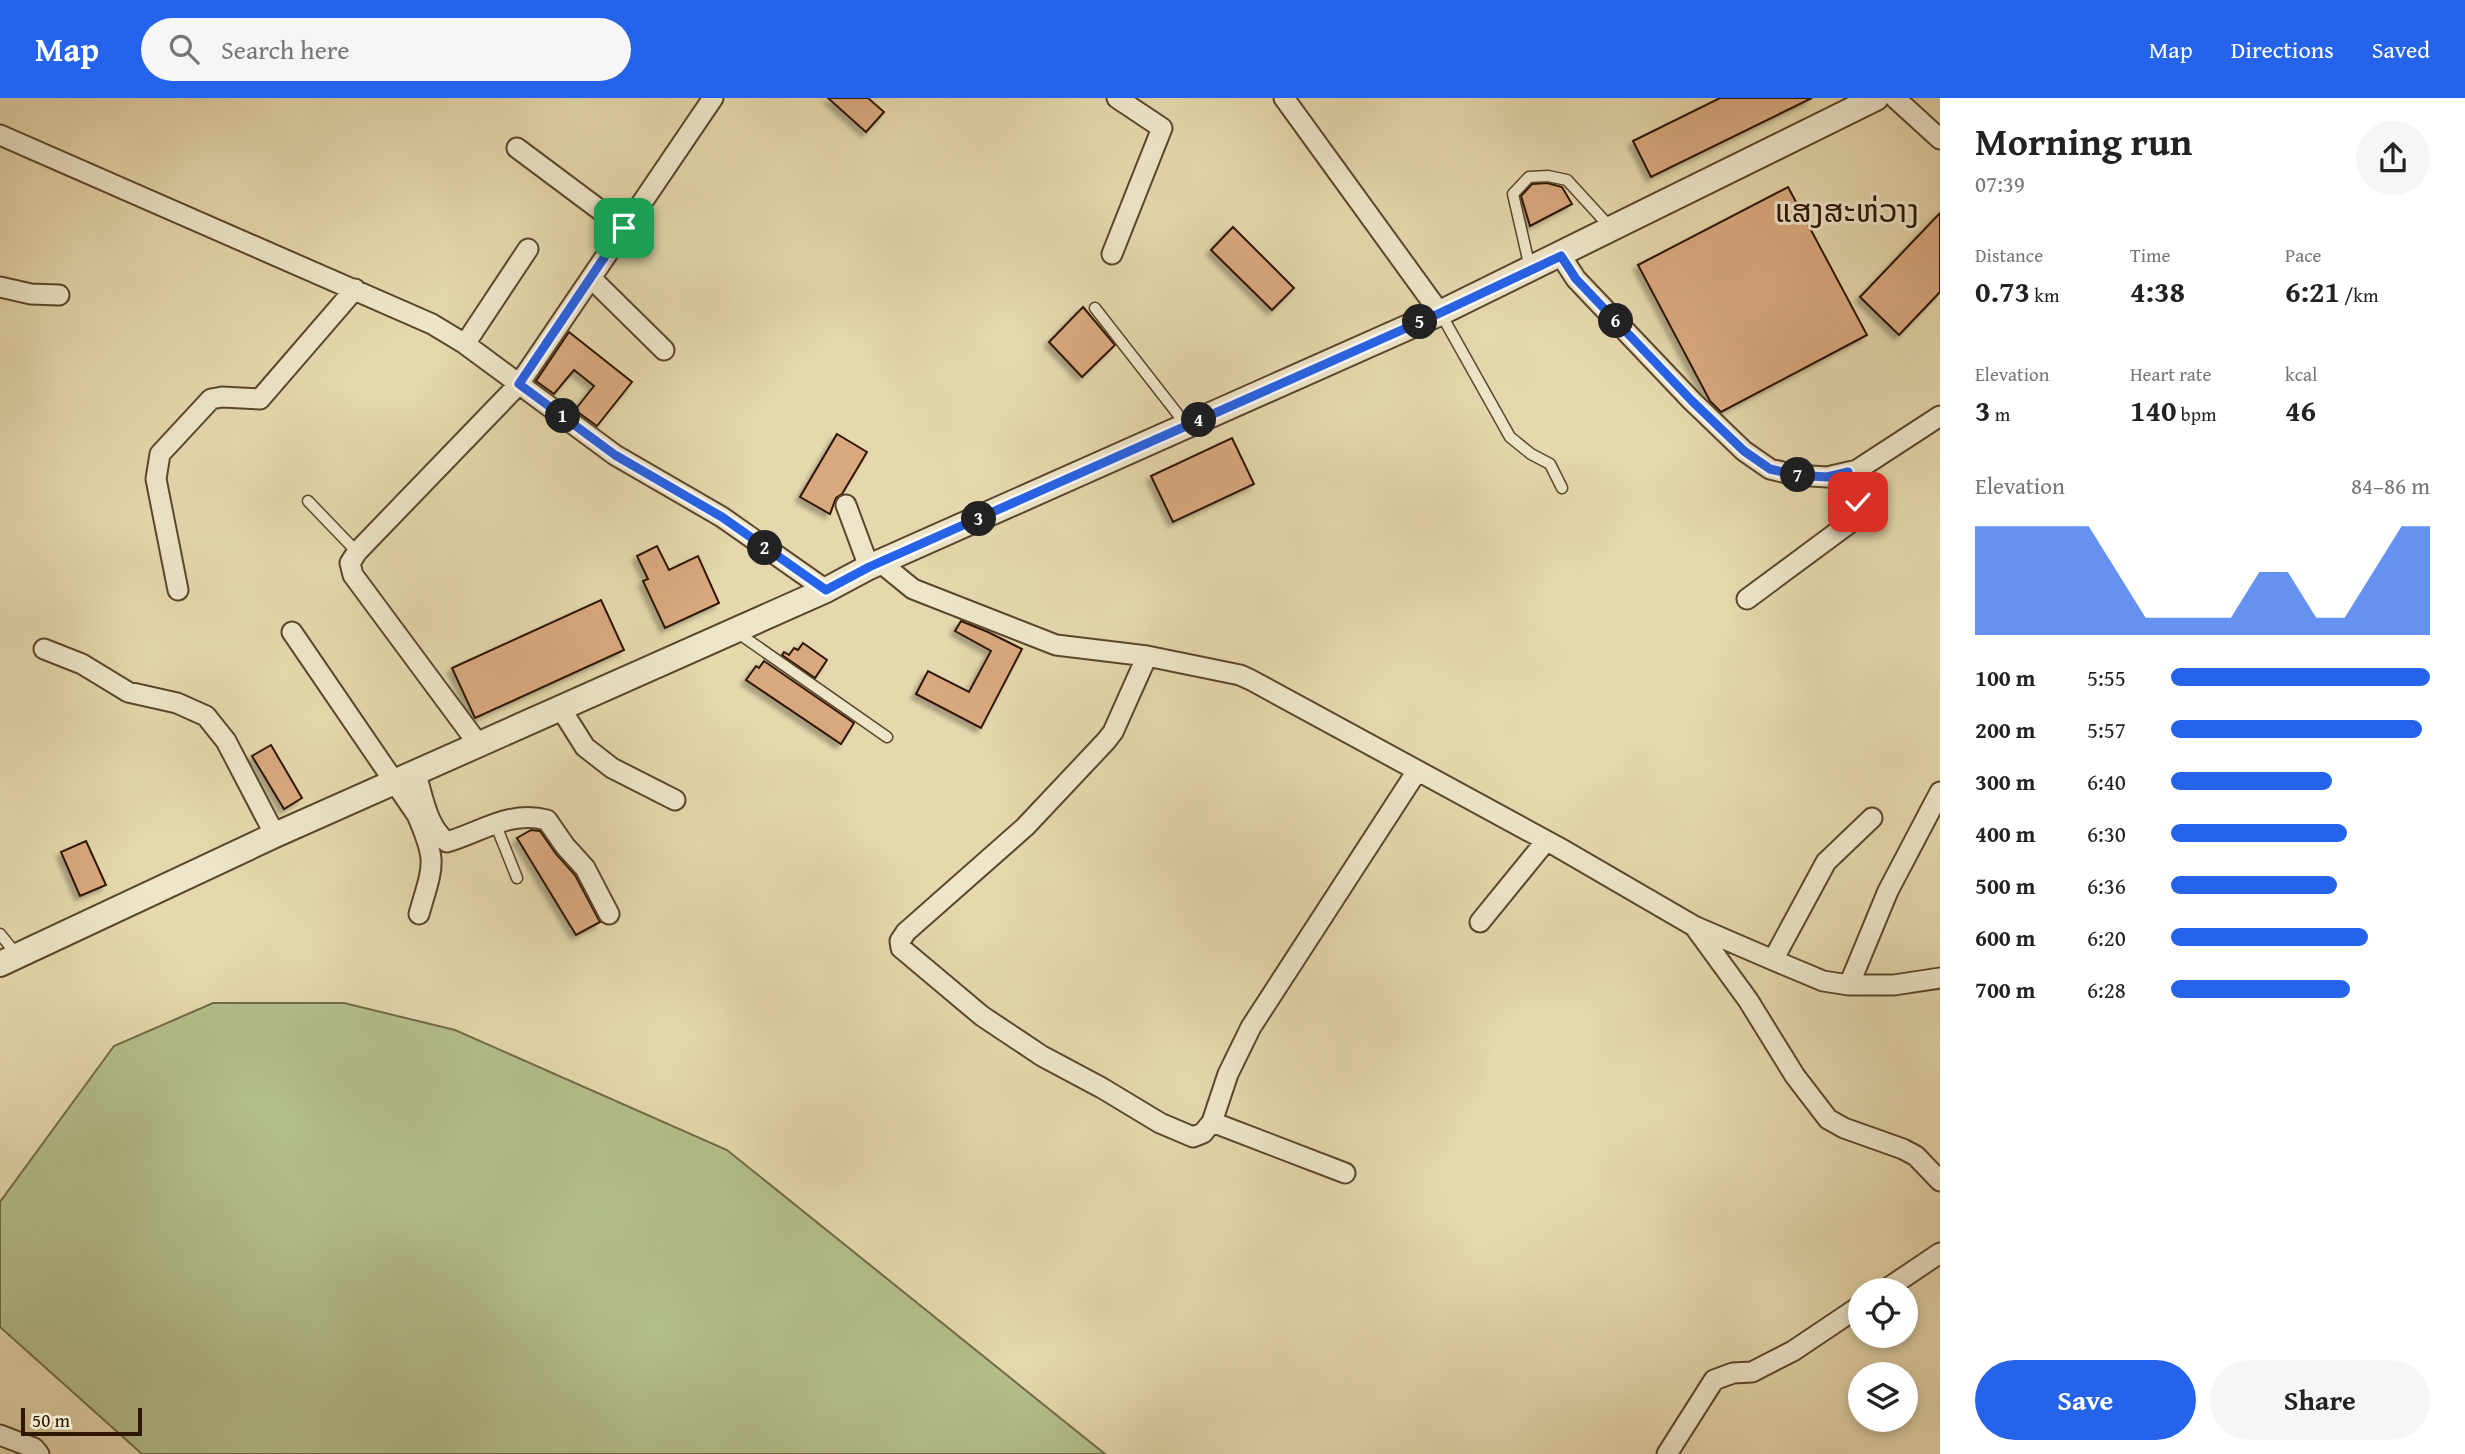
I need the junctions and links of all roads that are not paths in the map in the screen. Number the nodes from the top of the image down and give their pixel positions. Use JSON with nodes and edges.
{"nodes":[{"id":1,"x":713,"y":98,"type":"edge"},
{"id":2,"x":1117,"y":98,"type":"edge"},
{"id":3,"x":1284,"y":98,"type":"edge"},
{"id":4,"x":1876,"y":98,"type":"edge"},
{"id":5,"x":1895,"y":98,"type":"edge"},
{"id":6,"x":0,"y":135,"type":"edge"},
{"id":7,"x":1940,"y":139,"type":"edge"},
{"id":8,"x":517,"y":148,"type":"dead end"},
{"id":9,"x":624,"y":228,"type":"junction"},
{"id":10,"x":1612,"y":230,"type":"junction"},
{"id":11,"x":528,"y":249,"type":"dead end"},
{"id":12,"x":1112,"y":254,"type":"dead end"},
{"id":13,"x":1561,"y":256,"type":"junction"},
{"id":14,"x":1531,"y":270,"type":"junction"},
{"id":15,"x":591,"y":278,"type":"junction"},
{"id":16,"x":0,"y":287,"type":"edge"},
{"id":17,"x":355,"y":289,"type":"junction"},
{"id":18,"x":59,"y":295,"type":"dead end"},
{"id":19,"x":1095,"y":308,"type":"dead end"},
{"id":20,"x":1440,"y":313,"type":"junction"},
{"id":21,"x":466,"y":344,"type":"junction"},
{"id":22,"x":664,"y":350,"type":"dead end"},
{"id":23,"x":519,"y":384,"type":"junction"},
{"id":24,"x":1938,"y":420,"type":"edge"},
{"id":25,"x":1187,"y":426,"type":"junction"},
{"id":26,"x":1848,"y":472,"type":"junction"},
{"id":27,"x":1562,"y":488,"type":"dead end"},
{"id":28,"x":308,"y":501,"type":"dead end"},
{"id":29,"x":846,"y":505,"type":"dead end"},
{"id":30,"x":357,"y":552,"type":"junction"},
{"id":31,"x":875,"y":565,"type":"junction"},
{"id":32,"x":178,"y":590,"type":"dead end"},
{"id":33,"x":826,"y":590,"type":"junction"},
{"id":34,"x":1747,"y":599,"type":"dead end"},
{"id":35,"x":735,"y":631,"type":"junction"},
{"id":36,"x":292,"y":632,"type":"dead end"},
{"id":37,"x":44,"y":649,"type":"dead end"},
{"id":38,"x":1147,"y":656,"type":"junction"},
{"id":39,"x":561,"y":709,"type":"junction"},
{"id":40,"x":887,"y":737,"type":"dead end"},
{"id":41,"x":479,"y":744,"type":"junction"},
{"id":42,"x":1417,"y":771,"type":"junction"},
{"id":43,"x":406,"y":778,"type":"junction"},
{"id":44,"x":1940,"y":792,"type":"edge"},
{"id":45,"x":675,"y":800,"type":"dead end"},
{"id":46,"x":1872,"y":818,"type":"dead end"},
{"id":47,"x":495,"y":822,"type":"junction"},
{"id":48,"x":275,"y":835,"type":"junction"},
{"id":49,"x":1546,"y":841,"type":"junction"},
{"id":50,"x":517,"y":878,"type":"dead end"},
{"id":51,"x":419,"y":914,"type":"dead end"},
{"id":52,"x":608,"y":914,"type":"dead end"},
{"id":53,"x":1480,"y":922,"type":"dead end"},
{"id":54,"x":1694,"y":926,"type":"junction"},
{"id":55,"x":0,"y":934,"type":"edge"},
{"id":56,"x":8,"y":960,"type":"edge"},
{"id":57,"x":1773,"y":960,"type":"junction"},
{"id":58,"x":1940,"y":978,"type":"edge"},
{"id":59,"x":1849,"y":985,"type":"junction"},
{"id":60,"x":1212,"y":1122,"type":"junction"},
{"id":61,"x":1345,"y":1173,"type":"dead end"},
{"id":62,"x":1940,"y":1181,"type":"edge"},
{"id":63,"x":1940,"y":1253,"type":"edge"},
{"id":64,"x":1903,"y":1278,"type":"edge"},
{"id":65,"x":1848,"y":1314,"type":"edge"},
{"id":66,"x":0,"y":1435,"type":"edge"},
{"id":67,"x":39,"y":1454,"type":"edge"},
{"id":68,"x":1667,"y":1454,"type":"edge"}],
"edges":[{"from":1,"to":9,"type":"street"},
{"from":2,"to":12,"type":"street"},
{"from":3,"to":20,"type":"street"},
{"from":4,"to":10,"type":"street"},
{"from":5,"to":7,"type":"street"},
{"from":6,"to":17,"type":"street"},
{"from":8,"to":9,"type":"street"},
{"from":9,"to":15,"type":"street"},
{"from":10,"to":13,"type":"street"},
{"from":10,"to":14,"type":"lane"},
{"from":11,"to":21,"type":"street"},
{"from":13,"to":14,"type":"street"},
{"from":13,"to":26,"type":"street"},
{"from":14,"to":20,"type":"street"},
{"from":15,"to":22,"type":"street"},
{"from":15,"to":23,"type":"street"},
{"from":16,"to":18,"type":"street"},
{"from":17,"to":21,"type":"street"},
{"from":17,"to":32,"type":"street"},
{"from":19,"to":25,"type":"lane"},
{"from":20,"to":25,"type":"street"},
{"from":20,"to":27,"type":"lane"},
{"from":21,"to":23,"type":"street"},
{"from":23,"to":30,"type":"street"},
{"from":23,"to":33,"type":"street"},
{"from":24,"to":26,"type":"street"},
{"from":25,"to":31,"type":"street"},
{"from":26,"to":34,"type":"street"},
{"from":28,"to":30,"type":"lane"},
{"from":29,"to":31,"type":"street"},
{"from":30,"to":41,"type":"street"},
{"from":31,"to":33,"type":"street"},
{"from":31,"to":38,"type":"street"},
{"from":33,"to":35,"type":"street"},
{"from":35,"to":39,"type":"street"},
{"from":35,"to":40,"type":"lane"},
{"from":36,"to":43,"type":"street"},
{"from":37,"to":48,"type":"street"},
{"from":38,"to":42,"type":"street"},
{"from":38,"to":60,"type":"street"},
{"from":39,"to":41,"type":"street"},
{"from":39,"to":45,"type":"street"},
{"from":41,"to":43,"type":"street"},
{"from":42,"to":49,"type":"street"},
{"from":42,"to":60,"type":"street"},
{"from":43,"to":47,"type":"street"},
{"from":43,"to":48,"type":"street"},
{"from":43,"to":51,"type":"street"},
{"from":44,"to":59,"type":"street"},
{"from":46,"to":57,"type":"street"},
{"from":47,"to":50,"type":"lane"},
{"from":47,"to":52,"type":"street"},
{"from":48,"to":56,"type":"street"},
{"from":49,"to":53,"type":"street"},
{"from":49,"to":54,"type":"street"},
{"from":54,"to":57,"type":"street"},
{"from":54,"to":62,"type":"street"},
{"from":55,"to":56,"type":"lane"},
{"from":57,"to":59,"type":"street"},
{"from":58,"to":59,"type":"street"},
{"from":60,"to":61,"type":"street"},
{"from":63,"to":64,"type":"street"},
{"from":65,"to":68,"type":"street"},
{"from":66,"to":67,"type":"street"}]}
